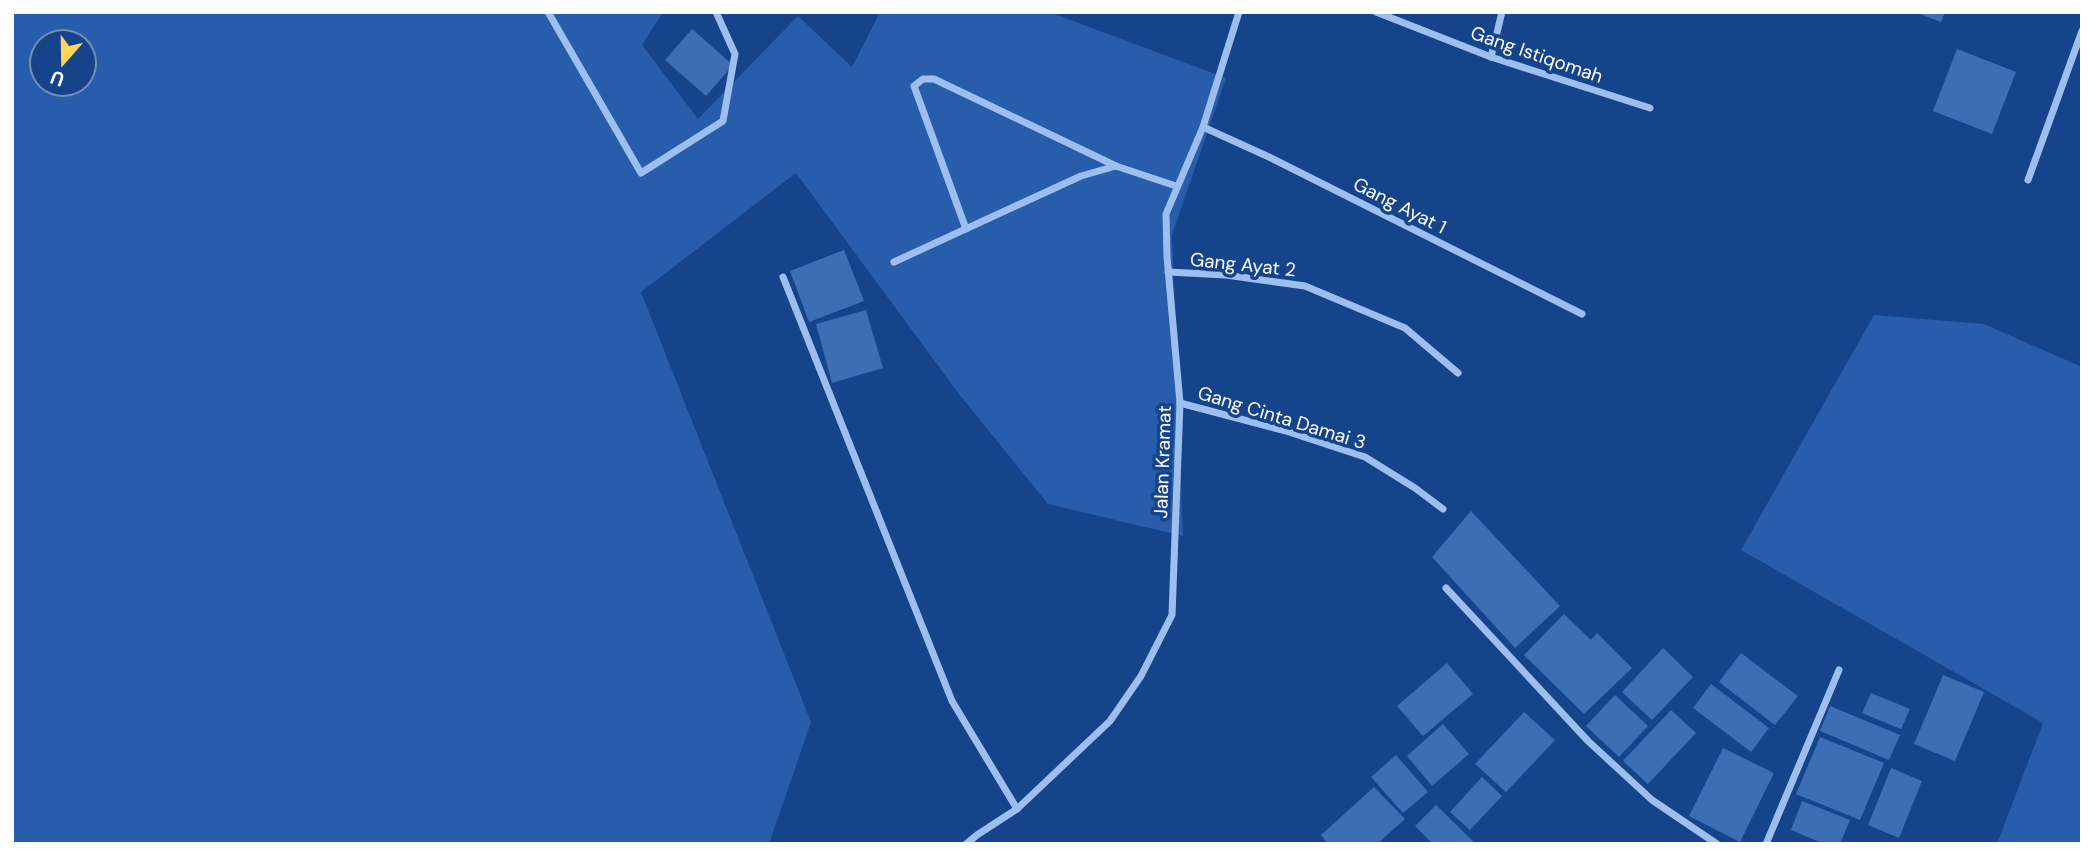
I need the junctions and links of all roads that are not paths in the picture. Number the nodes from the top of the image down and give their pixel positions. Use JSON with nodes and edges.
{"nodes":[{"id":1,"x":548,"y":12,"type":"edge"},
{"id":2,"x":716,"y":12,"type":"edge"},
{"id":3,"x":1239,"y":12,"type":"edge"},
{"id":4,"x":1376,"y":12,"type":"edge"},
{"id":5,"x":1502,"y":12,"type":"edge"},
{"id":6,"x":2082,"y":31,"type":"edge"},
{"id":7,"x":1491,"y":57,"type":"junction"},
{"id":8,"x":1650,"y":108,"type":"dead end"},
{"id":9,"x":1203,"y":127,"type":"junction"},
{"id":10,"x":1116,"y":166,"type":"junction"},
{"id":11,"x":2028,"y":180,"type":"dead end"},
{"id":12,"x":1176,"y":186,"type":"junction"},
{"id":13,"x":966,"y":229,"type":"junction"},
{"id":14,"x":894,"y":262,"type":"dead end"},
{"id":15,"x":1168,"y":272,"type":"junction"},
{"id":16,"x":783,"y":277,"type":"dead end"},
{"id":17,"x":1582,"y":314,"type":"dead end"},
{"id":18,"x":1458,"y":373,"type":"dead end"},
{"id":19,"x":1180,"y":403,"type":"junction"},
{"id":20,"x":1443,"y":509,"type":"dead end"},
{"id":21,"x":1446,"y":588,"type":"dead end"},
{"id":22,"x":1839,"y":670,"type":"dead end"},
{"id":23,"x":1017,"y":809,"type":"junction"},
{"id":24,"x":967,"y":844,"type":"edge"},
{"id":25,"x":1717,"y":844,"type":"edge"},
{"id":26,"x":1766,"y":844,"type":"edge"}],
"edges":[{"from":1,"to":2,"type":"street"},
{"from":3,"to":9,"type":"street","name":"Jalan Kramat"},
{"from":4,"to":7,"type":"street","name":"Gang Istiqomah"},
{"from":5,"to":7,"type":"street"},
{"from":6,"to":11,"type":"street"},
{"from":7,"to":8,"type":"street","name":"Gang Istiqomah"},
{"from":9,"to":12,"type":"street","name":"Jalan Kramat"},
{"from":9,"to":17,"type":"street","name":"Gang Ayat 1"},
{"from":10,"to":12,"type":"street"},
{"from":10,"to":13,"type":"street"},
{"from":10,"to":13,"type":"street"},
{"from":12,"to":15,"type":"street","name":"Jalan Kramat"},
{"from":13,"to":14,"type":"street"},
{"from":15,"to":18,"type":"street","name":"Gang Ayat 2"},
{"from":15,"to":19,"type":"street","name":"Jalan Kramat"},
{"from":16,"to":23,"type":"street"},
{"from":19,"to":20,"type":"street","name":"Gang Cinta Damai 3"},
{"from":19,"to":23,"type":"street","name":"Jalan Kramat"},
{"from":21,"to":25,"type":"street"},
{"from":22,"to":26,"type":"street"},
{"from":23,"to":24,"type":"street","name":"Jalan Kramat"}]}
